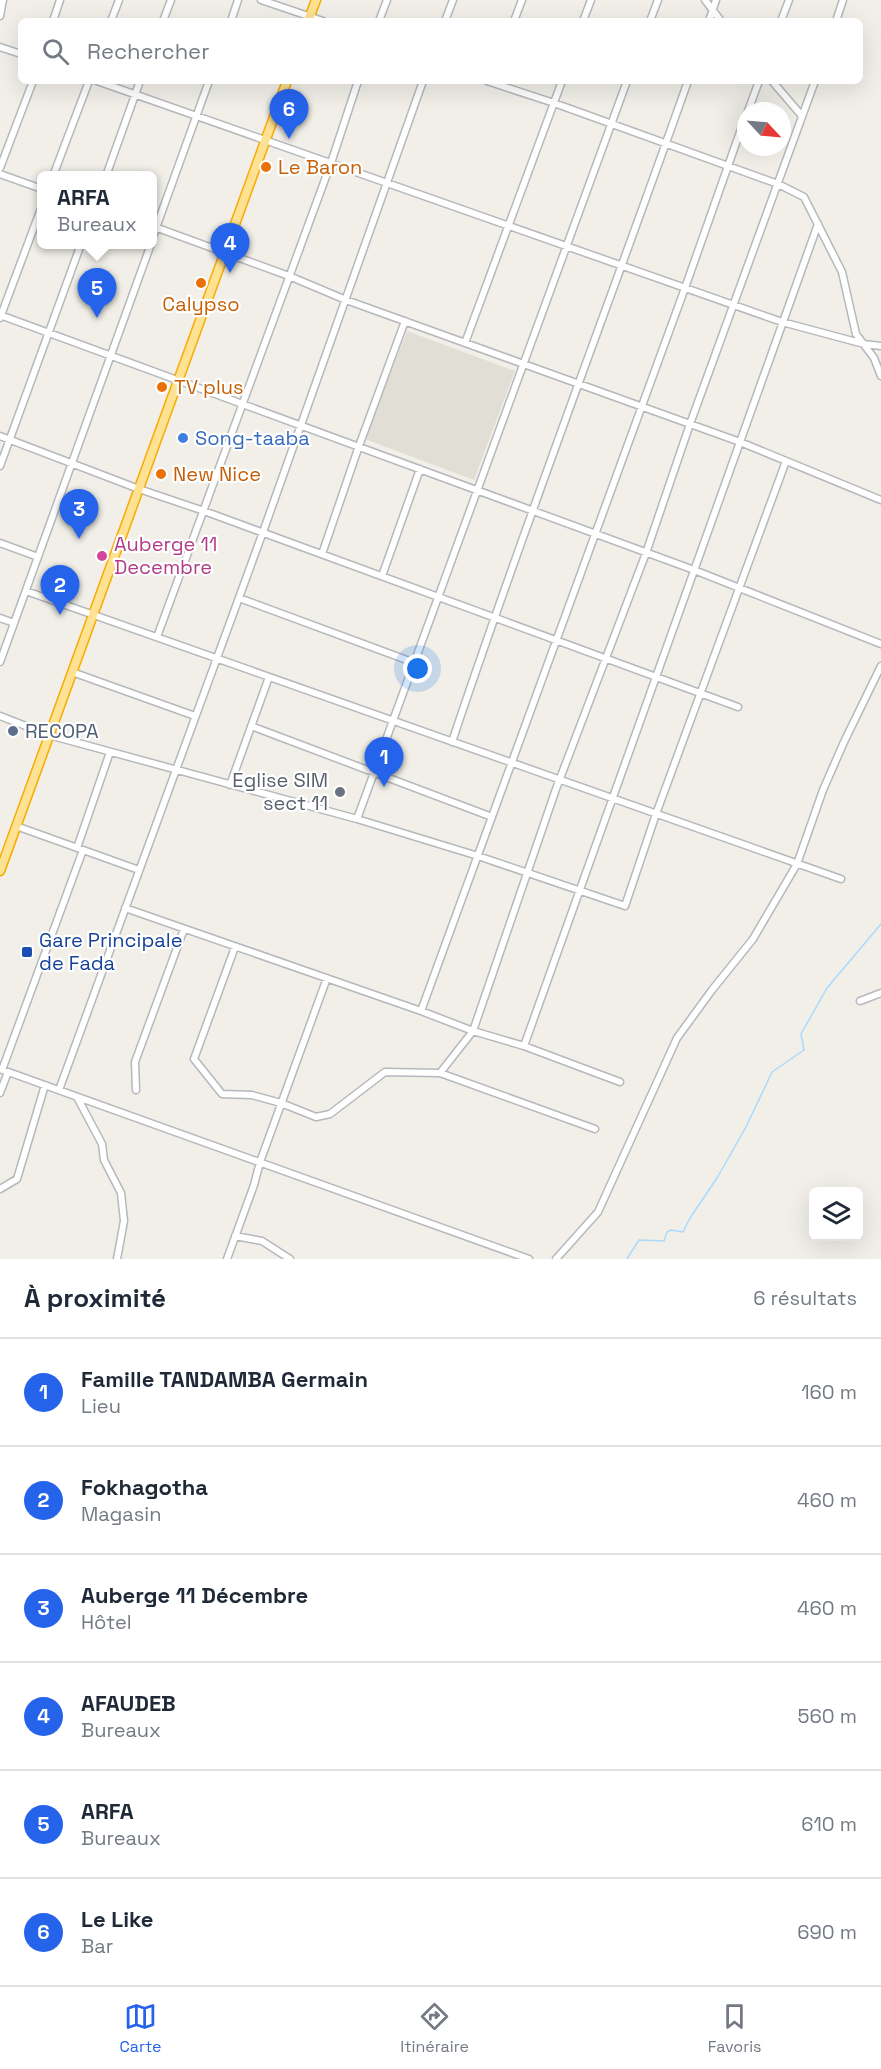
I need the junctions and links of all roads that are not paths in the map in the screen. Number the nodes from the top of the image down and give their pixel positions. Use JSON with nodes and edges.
{"nodes":[{"id":1,"x":3,"y":0,"type":"edge"},
{"id":2,"x":60,"y":0,"type":"edge"},
{"id":3,"x":119,"y":0,"type":"edge"},
{"id":4,"x":171,"y":0,"type":"edge"},
{"id":5,"x":238,"y":0,"type":"edge"},
{"id":6,"x":261,"y":0,"type":"edge"},
{"id":7,"x":316,"y":0,"type":"edge"},
{"id":8,"x":387,"y":0,"type":"edge"},
{"id":9,"x":453,"y":0,"type":"edge"},
{"id":10,"x":522,"y":0,"type":"edge"},
{"id":11,"x":591,"y":0,"type":"edge"},
{"id":12,"x":658,"y":0,"type":"edge"},
{"id":13,"x":705,"y":0,"type":"edge"},
{"id":14,"x":716,"y":0,"type":"edge"},
{"id":15,"x":789,"y":0,"type":"edge"},
{"id":16,"x":843,"y":0,"type":"edge"},
{"id":17,"x":712,"y":10,"type":"junction"},
{"id":18,"x":0,"y":16,"type":"edge"},
{"id":19,"x":54,"y":18,"type":"edge"},
{"id":20,"x":112,"y":18,"type":"edge"},
{"id":21,"x":164,"y":18,"type":"edge"},
{"id":22,"x":232,"y":18,"type":"edge"},
{"id":23,"x":309,"y":18,"type":"edge"},
{"id":24,"x":380,"y":18,"type":"edge"},
{"id":25,"x":446,"y":18,"type":"edge"},
{"id":26,"x":515,"y":18,"type":"edge"},
{"id":27,"x":585,"y":18,"type":"edge"},
{"id":28,"x":651,"y":18,"type":"edge"},
{"id":29,"x":710,"y":18,"type":"edge"},
{"id":30,"x":719,"y":18,"type":"edge"},
{"id":31,"x":782,"y":18,"type":"edge"},
{"id":32,"x":837,"y":18,"type":"edge"},
{"id":33,"x":0,"y":47,"type":"edge"},
{"id":34,"x":18,"y":53,"type":"edge"},
{"id":35,"x":32,"y":84,"type":"edge"},
{"id":36,"x":87,"y":84,"type":"edge"},
{"id":37,"x":106,"y":84,"type":"edge"},
{"id":38,"x":139,"y":84,"type":"edge"},
{"id":39,"x":208,"y":84,"type":"edge"},
{"id":40,"x":286,"y":84,"type":"edge"},
{"id":41,"x":357,"y":84,"type":"edge"},
{"id":42,"x":422,"y":84,"type":"edge"},
{"id":43,"x":496,"y":84,"type":"edge"},
{"id":44,"x":561,"y":84,"type":"edge"},
{"id":45,"x":626,"y":84,"type":"edge"},
{"id":46,"x":687,"y":84,"type":"edge"},
{"id":47,"x":758,"y":84,"type":"edge"},
{"id":48,"x":775,"y":84,"type":"edge"},
{"id":49,"x":813,"y":84,"type":"edge"},
{"id":50,"x":135,"y":94,"type":"junction"},
{"id":51,"x":751,"y":102,"type":"edge"},
{"id":52,"x":554,"y":103,"type":"junction"},
{"id":53,"x":197,"y":116,"type":"junction"},
{"id":54,"x":802,"y":116,"type":"junction"},
{"id":55,"x":610,"y":124,"type":"junction"},
{"id":56,"x":737,"y":139,"type":"edge"},
{"id":57,"x":266,"y":140,"type":"junction"},
{"id":58,"x":665,"y":144,"type":"junction"},
{"id":59,"x":331,"y":163,"type":"junction"},
{"id":60,"x":727,"y":166,"type":"junction"},
{"id":61,"x":0,"y":168,"type":"edge"},
{"id":62,"x":55,"y":171,"type":"edge"},
{"id":63,"x":108,"y":171,"type":"edge"},
{"id":64,"x":0,"y":174,"type":"edge"},
{"id":65,"x":387,"y":183,"type":"junction"},
{"id":66,"x":778,"y":184,"type":"junction"},
{"id":67,"x":37,"y":187,"type":"edge"},
{"id":68,"x":37,"y":219,"type":"edge"},
{"id":69,"x":157,"y":221,"type":"edge"},
{"id":70,"x":818,"y":224,"type":"junction"},
{"id":71,"x":509,"y":226,"type":"junction"},
{"id":72,"x":157,"y":227,"type":"edge"},
{"id":73,"x":565,"y":246,"type":"junction"},
{"id":74,"x":79,"y":249,"type":"edge"},
{"id":75,"x":149,"y":249,"type":"edge"},
{"id":76,"x":224,"y":252,"type":"junction"},
{"id":77,"x":622,"y":266,"type":"junction"},
{"id":78,"x":289,"y":276,"type":"junction"},
{"id":79,"x":685,"y":288,"type":"junction"},
{"id":80,"x":346,"y":300,"type":"junction"},
{"id":81,"x":734,"y":305,"type":"junction"},
{"id":82,"x":0,"y":316,"type":"edge"},
{"id":83,"x":405,"y":321,"type":"junction"},
{"id":84,"x":782,"y":322,"type":"junction"},
{"id":85,"x":49,"y":333,"type":"junction"},
{"id":86,"x":465,"y":343,"type":"junction"},
{"id":87,"x":864,"y":344,"type":"junction"},
{"id":88,"x":881,"y":346,"type":"edge"},
{"id":89,"x":111,"y":356,"type":"junction"},
{"id":90,"x":524,"y":364,"type":"junction"},
{"id":91,"x":881,"y":376,"type":"edge"},
{"id":92,"x":177,"y":380,"type":"junction"},
{"id":93,"x":579,"y":384,"type":"junction"},
{"id":94,"x":243,"y":404,"type":"junction"},
{"id":95,"x":642,"y":407,"type":"junction"},
{"id":96,"x":690,"y":424,"type":"junction"},
{"id":97,"x":301,"y":425,"type":"junction"},
{"id":98,"x":0,"y":436,"type":"edge"},
{"id":99,"x":10,"y":439,"type":"junction"},
{"id":100,"x":740,"y":442,"type":"junction"},
{"id":101,"x":359,"y":446,"type":"junction"},
{"id":102,"x":786,"y":461,"type":"junction"},
{"id":103,"x":72,"y":462,"type":"junction"},
{"id":104,"x":0,"y":466,"type":"edge"},
{"id":105,"x":420,"y":469,"type":"junction"},
{"id":106,"x":139,"y":489,"type":"junction"},
{"id":107,"x":477,"y":490,"type":"junction"},
{"id":108,"x":881,"y":500,"type":"edge"},
{"id":109,"x":204,"y":511,"type":"junction"},
{"id":110,"x":534,"y":511,"type":"junction"},
{"id":111,"x":262,"y":532,"type":"junction"},
{"id":112,"x":596,"y":533,"type":"junction"},
{"id":113,"x":0,"y":543,"type":"edge"},
{"id":114,"x":646,"y":553,"type":"junction"},
{"id":115,"x":322,"y":554,"type":"junction"},
{"id":116,"x":38,"y":557,"type":"junction"},
{"id":117,"x":694,"y":570,"type":"junction"},
{"id":118,"x":382,"y":576,"type":"junction"},
{"id":119,"x":739,"y":588,"type":"junction"},
{"id":120,"x":26,"y":591,"type":"junction"},
{"id":121,"x":439,"y":597,"type":"junction"},
{"id":122,"x":239,"y":598,"type":"junction"},
{"id":123,"x":93,"y":615,"type":"junction"},
{"id":124,"x":494,"y":617,"type":"junction"},
{"id":125,"x":0,"y":618,"type":"edge"},
{"id":126,"x":14,"y":623,"type":"junction"},
{"id":127,"x":157,"y":638,"type":"junction"},
{"id":128,"x":556,"y":640,"type":"junction"},
{"id":129,"x":881,"y":644,"type":"edge"},
{"id":130,"x":216,"y":658,"type":"junction"},
{"id":131,"x":605,"y":658,"type":"junction"},
{"id":132,"x":0,"y":662,"type":"edge"},
{"id":133,"x":414,"y":663,"type":"junction"},
{"id":134,"x":881,"y":666,"type":"edge"},
{"id":135,"x":72,"y":672,"type":"junction"},
{"id":136,"x":269,"y":677,"type":"junction"},
{"id":137,"x":656,"y":677,"type":"junction"},
{"id":138,"x":701,"y":693,"type":"junction"},
{"id":139,"x":738,"y":707,"type":"dead end"},
{"id":140,"x":0,"y":716,"type":"edge"},
{"id":141,"x":195,"y":716,"type":"junction"},
{"id":142,"x":393,"y":721,"type":"junction"},
{"id":143,"x":251,"y":726,"type":"junction"},
{"id":144,"x":49,"y":735,"type":"junction"},
{"id":145,"x":452,"y":742,"type":"junction"},
{"id":146,"x":111,"y":752,"type":"junction"},
{"id":147,"x":512,"y":763,"type":"junction"},
{"id":148,"x":175,"y":771,"type":"junction"},
{"id":149,"x":374,"y":773,"type":"junction"},
{"id":150,"x":560,"y":780,"type":"junction"},
{"id":151,"x":230,"y":786,"type":"junction"},
{"id":152,"x":612,"y":798,"type":"junction"},
{"id":153,"x":656,"y":814,"type":"junction"},
{"id":154,"x":492,"y":817,"type":"junction"},
{"id":155,"x":357,"y":819,"type":"junction"},
{"id":156,"x":16,"y":826,"type":"junction"},
{"id":157,"x":80,"y":849,"type":"junction"},
{"id":158,"x":478,"y":856,"type":"junction"},
{"id":159,"x":796,"y":864,"type":"junction"},
{"id":160,"x":0,"y":869,"type":"edge"},
{"id":161,"x":139,"y":870,"type":"junction"},
{"id":162,"x":528,"y":872,"type":"junction"},
{"id":163,"x":841,"y":879,"type":"dead end"},
{"id":164,"x":579,"y":890,"type":"junction"},
{"id":165,"x":125,"y":908,"type":"junction"},
{"id":166,"x":184,"y":929,"type":"junction"},
{"id":167,"x":236,"y":947,"type":"junction"},
{"id":168,"x":327,"y":978,"type":"junction"},
{"id":169,"x":881,"y":993,"type":"edge"},
{"id":170,"x":860,"y":1001,"type":"dead end"},
{"id":171,"x":421,"y":1011,"type":"junction"},
{"id":172,"x":472,"y":1031,"type":"junction"},
{"id":173,"x":524,"y":1046,"type":"junction"},
{"id":174,"x":3,"y":1070,"type":"edge"},
{"id":175,"x":440,"y":1073,"type":"junction"},
{"id":176,"x":620,"y":1082,"type":"dead end"},
{"id":177,"x":45,"y":1085,"type":"junction"},
{"id":178,"x":59,"y":1090,"type":"junction"},
{"id":179,"x":136,"y":1090,"type":"dead end"},
{"id":180,"x":0,"y":1093,"type":"edge"},
{"id":181,"x":76,"y":1096,"type":"junction"},
{"id":182,"x":282,"y":1102,"type":"junction"},
{"id":183,"x":595,"y":1130,"type":"dead end"},
{"id":184,"x":260,"y":1162,"type":"junction"},
{"id":185,"x":0,"y":1189,"type":"edge"},
{"id":186,"x":236,"y":1236,"type":"junction"},
{"id":187,"x":117,"y":1259,"type":"edge"},
{"id":188,"x":227,"y":1259,"type":"edge"},
{"id":189,"x":290,"y":1259,"type":"edge"},
{"id":190,"x":529,"y":1259,"type":"edge"},
{"id":191,"x":556,"y":1259,"type":"edge"}],
"edges":[{"from":1,"to":18,"type":"street"},
{"from":2,"to":19,"type":"street"},
{"from":3,"to":20,"type":"street"},
{"from":4,"to":21,"type":"street"},
{"from":5,"to":22,"type":"street"},
{"from":6,"to":23,"type":"street"},
{"from":7,"to":23,"type":"highway"},
{"from":8,"to":24,"type":"street"},
{"from":9,"to":25,"type":"street"},
{"from":10,"to":26,"type":"street"},
{"from":11,"to":27,"type":"street"},
{"from":12,"to":28,"type":"street"},
{"from":13,"to":17,"type":"street"},
{"from":14,"to":17,"type":"street"},
{"from":15,"to":31,"type":"street"},
{"from":16,"to":32,"type":"street"},
{"from":17,"to":29,"type":"street"},
{"from":17,"to":30,"type":"street"},
{"from":33,"to":34,"type":"street"},
{"from":35,"to":61,"type":"street"},
{"from":36,"to":62,"type":"street"},
{"from":37,"to":50,"type":"street"},
{"from":38,"to":50,"type":"street"},
{"from":39,"to":53,"type":"street"},
{"from":40,"to":57,"type":"highway"},
{"from":41,"to":59,"type":"street"},
{"from":42,"to":65,"type":"street"},
{"from":43,"to":52,"type":"street"},
{"from":44,"to":52,"type":"street"},
{"from":45,"to":55,"type":"street"},
{"from":46,"to":58,"type":"street"},
{"from":47,"to":51,"type":"street"},
{"from":48,"to":54,"type":"street"},
{"from":49,"to":54,"type":"street"},
{"from":50,"to":53,"type":"street"},
{"from":50,"to":63,"type":"street"},
{"from":52,"to":55,"type":"street"},
{"from":52,"to":71,"type":"street"},
{"from":53,"to":57,"type":"street"},
{"from":53,"to":69,"type":"street"},
{"from":54,"to":66,"type":"street"},
{"from":55,"to":58,"type":"street"},
{"from":55,"to":73,"type":"street"},
{"from":56,"to":60,"type":"street"},
{"from":57,"to":59,"type":"street"},
{"from":57,"to":76,"type":"highway"},
{"from":58,"to":60,"type":"street"},
{"from":58,"to":77,"type":"street"},
{"from":59,"to":65,"type":"street"},
{"from":59,"to":78,"type":"street"},
{"from":60,"to":66,"type":"street"},
{"from":60,"to":79,"type":"street"},
{"from":64,"to":67,"type":"street"},
{"from":65,"to":71,"type":"street"},
{"from":65,"to":80,"type":"street"},
{"from":66,"to":70,"type":"street"},
{"from":66,"to":81,"type":"street"},
{"from":68,"to":82,"type":"street"},
{"from":70,"to":84,"type":"street"},
{"from":70,"to":87,"type":"street"},
{"from":71,"to":73,"type":"street"},
{"from":71,"to":86,"type":"street"},
{"from":72,"to":76,"type":"street"},
{"from":73,"to":77,"type":"street"},
{"from":73,"to":90,"type":"street"},
{"from":74,"to":85,"type":"street"},
{"from":75,"to":89,"type":"street"},
{"from":76,"to":78,"type":"street"},
{"from":76,"to":92,"type":"highway"},
{"from":77,"to":79,"type":"street"},
{"from":77,"to":93,"type":"street"},
{"from":78,"to":80,"type":"street"},
{"from":78,"to":94,"type":"street"},
{"from":79,"to":81,"type":"street"},
{"from":79,"to":95,"type":"street"},
{"from":80,"to":83,"type":"street"},
{"from":80,"to":97,"type":"street"},
{"from":81,"to":84,"type":"street"},
{"from":81,"to":96,"type":"street"},
{"from":82,"to":85,"type":"street"},
{"from":83,"to":86,"type":"street"},
{"from":83,"to":101,"type":"street"},
{"from":84,"to":87,"type":"street"},
{"from":84,"to":100,"type":"street"},
{"from":85,"to":89,"type":"street"},
{"from":85,"to":99,"type":"street"},
{"from":86,"to":90,"type":"street"},
{"from":87,"to":88,"type":"street"},
{"from":87,"to":91,"type":"street"},
{"from":89,"to":92,"type":"street"},
{"from":89,"to":103,"type":"street"},
{"from":90,"to":93,"type":"street"},
{"from":90,"to":107,"type":"street"},
{"from":92,"to":94,"type":"street"},
{"from":92,"to":106,"type":"highway"},
{"from":93,"to":95,"type":"street"},
{"from":93,"to":110,"type":"street"},
{"from":94,"to":97,"type":"street"},
{"from":94,"to":109,"type":"street"},
{"from":95,"to":96,"type":"street"},
{"from":95,"to":112,"type":"street"},
{"from":96,"to":100,"type":"street"},
{"from":96,"to":114,"type":"street"},
{"from":97,"to":101,"type":"street"},
{"from":97,"to":111,"type":"street"},
{"from":98,"to":99,"type":"street"},
{"from":99,"to":103,"type":"street"},
{"from":99,"to":104,"type":"street"},
{"from":100,"to":102,"type":"street"},
{"from":100,"to":117,"type":"street"},
{"from":101,"to":105,"type":"street"},
{"from":101,"to":115,"type":"street"},
{"from":102,"to":108,"type":"street"},
{"from":102,"to":119,"type":"street"},
{"from":103,"to":106,"type":"street"},
{"from":103,"to":116,"type":"street"},
{"from":105,"to":107,"type":"street"},
{"from":105,"to":118,"type":"street"},
{"from":106,"to":109,"type":"street"},
{"from":106,"to":123,"type":"highway"},
{"from":107,"to":110,"type":"street"},
{"from":107,"to":121,"type":"street"},
{"from":109,"to":111,"type":"street"},
{"from":109,"to":127,"type":"street"},
{"from":110,"to":112,"type":"street"},
{"from":110,"to":124,"type":"street"},
{"from":111,"to":115,"type":"street"},
{"from":111,"to":122,"type":"street"},
{"from":112,"to":114,"type":"street"},
{"from":112,"to":128,"type":"street"},
{"from":113,"to":116,"type":"street"},
{"from":114,"to":117,"type":"street"},
{"from":114,"to":131,"type":"street"},
{"from":115,"to":118,"type":"street"},
{"from":116,"to":120,"type":"street"},
{"from":117,"to":119,"type":"street"},
{"from":117,"to":137,"type":"street"},
{"from":118,"to":121,"type":"street"},
{"from":119,"to":129,"type":"street"},
{"from":119,"to":138,"type":"street"},
{"from":120,"to":123,"type":"street"},
{"from":120,"to":126,"type":"street"},
{"from":121,"to":124,"type":"street"},
{"from":121,"to":133,"type":"street"},
{"from":122,"to":130,"type":"street"},
{"from":122,"to":133,"type":"street"},
{"from":123,"to":127,"type":"street"},
{"from":123,"to":135,"type":"highway"},
{"from":124,"to":128,"type":"street"},
{"from":124,"to":145,"type":"street"},
{"from":125,"to":126,"type":"street"},
{"from":126,"to":132,"type":"street"},
{"from":127,"to":130,"type":"street"},
{"from":128,"to":131,"type":"street"},
{"from":128,"to":147,"type":"street"},
{"from":130,"to":136,"type":"street"},
{"from":130,"to":141,"type":"street"},
{"from":131,"to":137,"type":"street"},
{"from":131,"to":150,"type":"street"},
{"from":133,"to":142,"type":"street"},
{"from":134,"to":159,"type":"street"},
{"from":135,"to":141,"type":"street"},
{"from":135,"to":144,"type":"highway"},
{"from":136,"to":142,"type":"street"},
{"from":136,"to":143,"type":"street"},
{"from":137,"to":138,"type":"street"},
{"from":137,"to":152,"type":"street"},
{"from":138,"to":139,"type":"street"},
{"from":138,"to":153,"type":"street"},
{"from":140,"to":144,"type":"street"},
{"from":141,"to":148,"type":"street"},
{"from":142,"to":145,"type":"street"},
{"from":142,"to":149,"type":"street"},
{"from":143,"to":149,"type":"street"},
{"from":143,"to":151,"type":"street"},
{"from":144,"to":146,"type":"street"},
{"from":144,"to":156,"type":"highway"},
{"from":145,"to":147,"type":"street"},
{"from":146,"to":148,"type":"street"},
{"from":146,"to":157,"type":"street"},
{"from":147,"to":150,"type":"street"},
{"from":147,"to":154,"type":"street"},
{"from":148,"to":151,"type":"street"},
{"from":148,"to":161,"type":"street"},
{"from":149,"to":154,"type":"street"},
{"from":149,"to":155,"type":"street"},
{"from":150,"to":152,"type":"street"},
{"from":150,"to":162,"type":"street"},
{"from":151,"to":155,"type":"street"},
{"from":152,"to":153,"type":"street"},
{"from":152,"to":164,"type":"street"},
{"from":153,"to":159,"type":"street"},
{"from":153,"to":164,"type":"street"},
{"from":154,"to":158,"type":"street"},
{"from":155,"to":158,"type":"street"},
{"from":156,"to":157,"type":"street"},
{"from":156,"to":160,"type":"highway"},
{"from":157,"to":161,"type":"street"},
{"from":157,"to":174,"type":"street"},
{"from":158,"to":162,"type":"street"},
{"from":158,"to":171,"type":"street"},
{"from":159,"to":163,"type":"street"},
{"from":159,"to":191,"type":"street"},
{"from":161,"to":165,"type":"street"},
{"from":162,"to":164,"type":"street"},
{"from":162,"to":172,"type":"street"},
{"from":164,"to":173,"type":"street"},
{"from":165,"to":166,"type":"street"},
{"from":165,"to":178,"type":"street"},
{"from":166,"to":167,"type":"street"},
{"from":166,"to":179,"type":"street"},
{"from":167,"to":168,"type":"street"},
{"from":167,"to":182,"type":"street"},
{"from":168,"to":171,"type":"street"},
{"from":168,"to":182,"type":"street"},
{"from":169,"to":170,"type":"street"},
{"from":171,"to":172,"type":"street"},
{"from":172,"to":173,"type":"street"},
{"from":172,"to":175,"type":"street"},
{"from":173,"to":176,"type":"street"},
{"from":174,"to":177,"type":"street"},
{"from":174,"to":180,"type":"street"},
{"from":175,"to":182,"type":"street"},
{"from":175,"to":183,"type":"street"},
{"from":177,"to":178,"type":"street"},
{"from":177,"to":185,"type":"street"},
{"from":178,"to":181,"type":"street"},
{"from":181,"to":184,"type":"street"},
{"from":181,"to":187,"type":"street"},
{"from":182,"to":184,"type":"street"},
{"from":184,"to":186,"type":"street"},
{"from":184,"to":190,"type":"street"},
{"from":186,"to":188,"type":"street"},
{"from":186,"to":189,"type":"street"}]}
